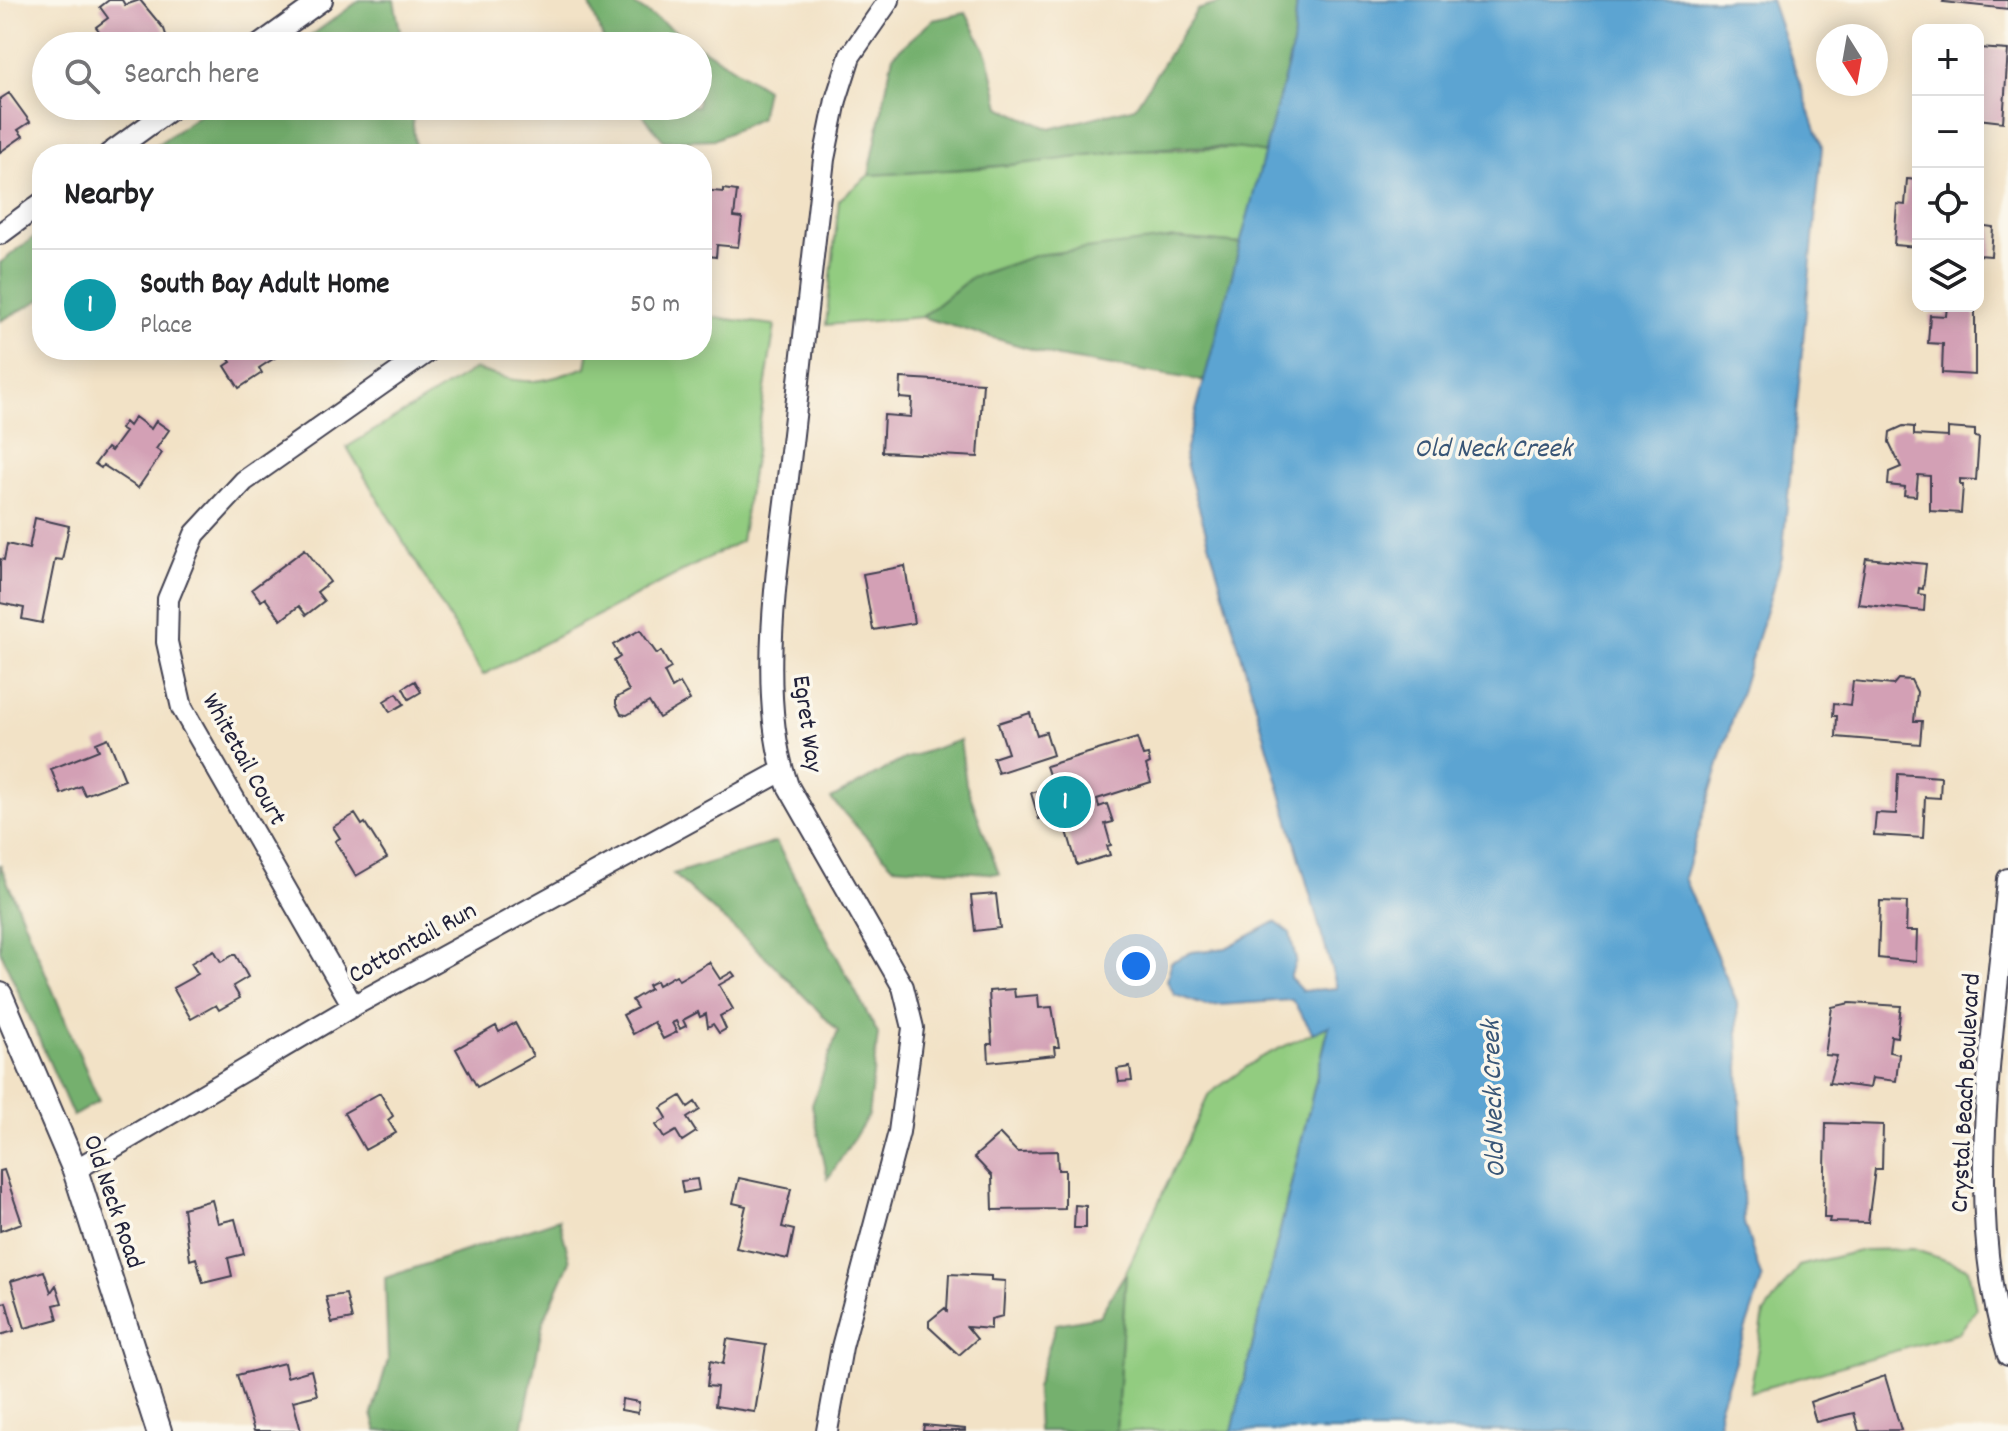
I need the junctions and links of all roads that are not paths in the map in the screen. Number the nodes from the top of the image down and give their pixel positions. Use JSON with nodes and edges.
{"nodes":[{"id":1,"x":322,"y":0,"type":"edge"},
{"id":2,"x":889,"y":0,"type":"edge"},
{"id":3,"x":277,"y":32,"type":"edge"},
{"id":4,"x":156,"y":120,"type":"edge"},
{"id":5,"x":123,"y":144,"type":"edge"},
{"id":6,"x":32,"y":210,"type":"edge"},
{"id":7,"x":0,"y":234,"type":"edge"},
{"id":8,"x":416,"y":360,"type":"edge"},
{"id":9,"x":782,"y":771,"type":"junction"},
{"id":10,"x":2008,"y":879,"type":"edge"},
{"id":11,"x":0,"y":995,"type":"edge"},
{"id":12,"x":353,"y":1006,"type":"junction"},
{"id":13,"x":75,"y":1170,"type":"junction"},
{"id":14,"x":2008,"y":1355,"type":"edge"},
{"id":15,"x":159,"y":1431,"type":"edge"},
{"id":16,"x":827,"y":1431,"type":"edge"}],
"edges":[{"from":1,"to":3,"type":"street"},
{"from":2,"to":9,"type":"street","name":"Egret Way"},
{"from":4,"to":5,"type":"street"},
{"from":6,"to":7,"type":"street"},
{"from":8,"to":12,"type":"street","name":"Whitetail Court"},
{"from":9,"to":12,"type":"street","name":"Cottontail Run"},
{"from":9,"to":16,"type":"street","name":"Egret Way"},
{"from":10,"to":14,"type":"street","name":"Crystal Beach Boulevard"},
{"from":11,"to":13,"type":"street","name":"Old Neck Road"},
{"from":12,"to":13,"type":"street","name":"Cottontail Run"},
{"from":13,"to":15,"type":"street","name":"Old Neck Road"}]}
